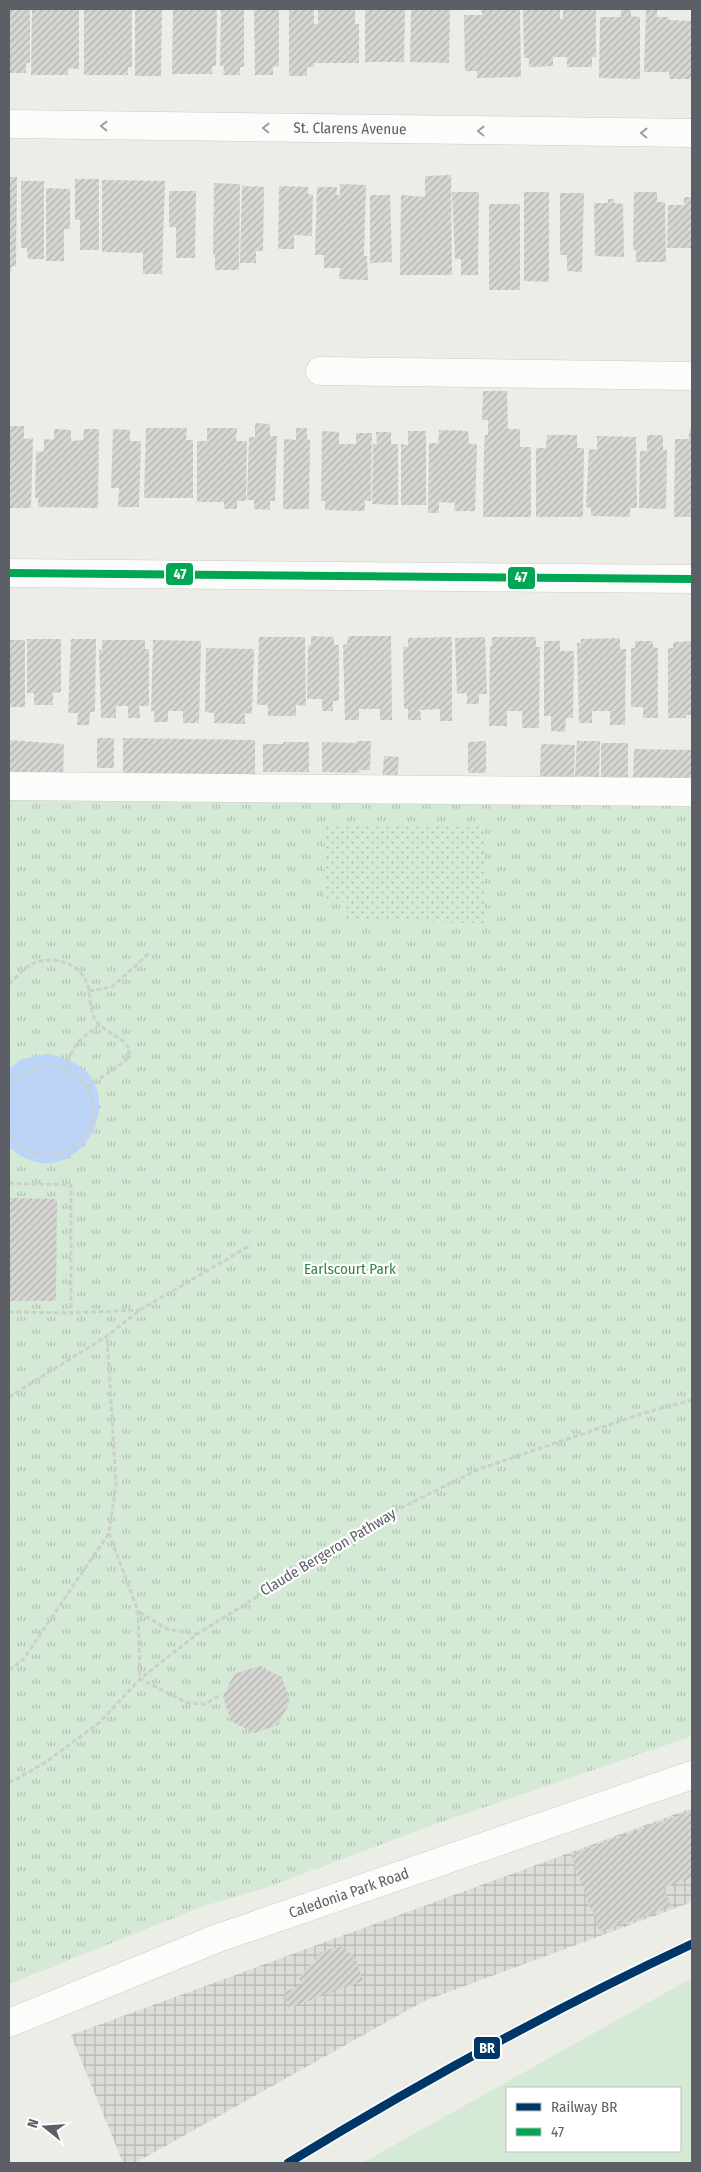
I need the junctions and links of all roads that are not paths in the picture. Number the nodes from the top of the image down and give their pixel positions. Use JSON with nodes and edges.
{"nodes":[{"id":1,"x":9,"y":124,"type":"edge"},
{"id":2,"x":692,"y":134,"type":"edge"},
{"id":3,"x":320,"y":371,"type":"dead end"},
{"id":4,"x":692,"y":376,"type":"edge"},
{"id":5,"x":9,"y":573,"type":"edge"},
{"id":6,"x":692,"y":579,"type":"edge"},
{"id":7,"x":9,"y":786,"type":"edge"},
{"id":8,"x":692,"y":792,"type":"edge"},
{"id":9,"x":692,"y":1775,"type":"edge"},
{"id":10,"x":9,"y":2024,"type":"edge"}],
"edges":[{"from":2,"to":1,"type":"street","name":"St. Clarens Avenue","one_way":true},
{"from":3,"to":4,"type":"street"},
{"from":5,"to":6,"type":"street"},
{"from":7,"to":8,"type":"street"},
{"from":9,"to":10,"type":"street","name":"Caledonia Park Road"}]}
